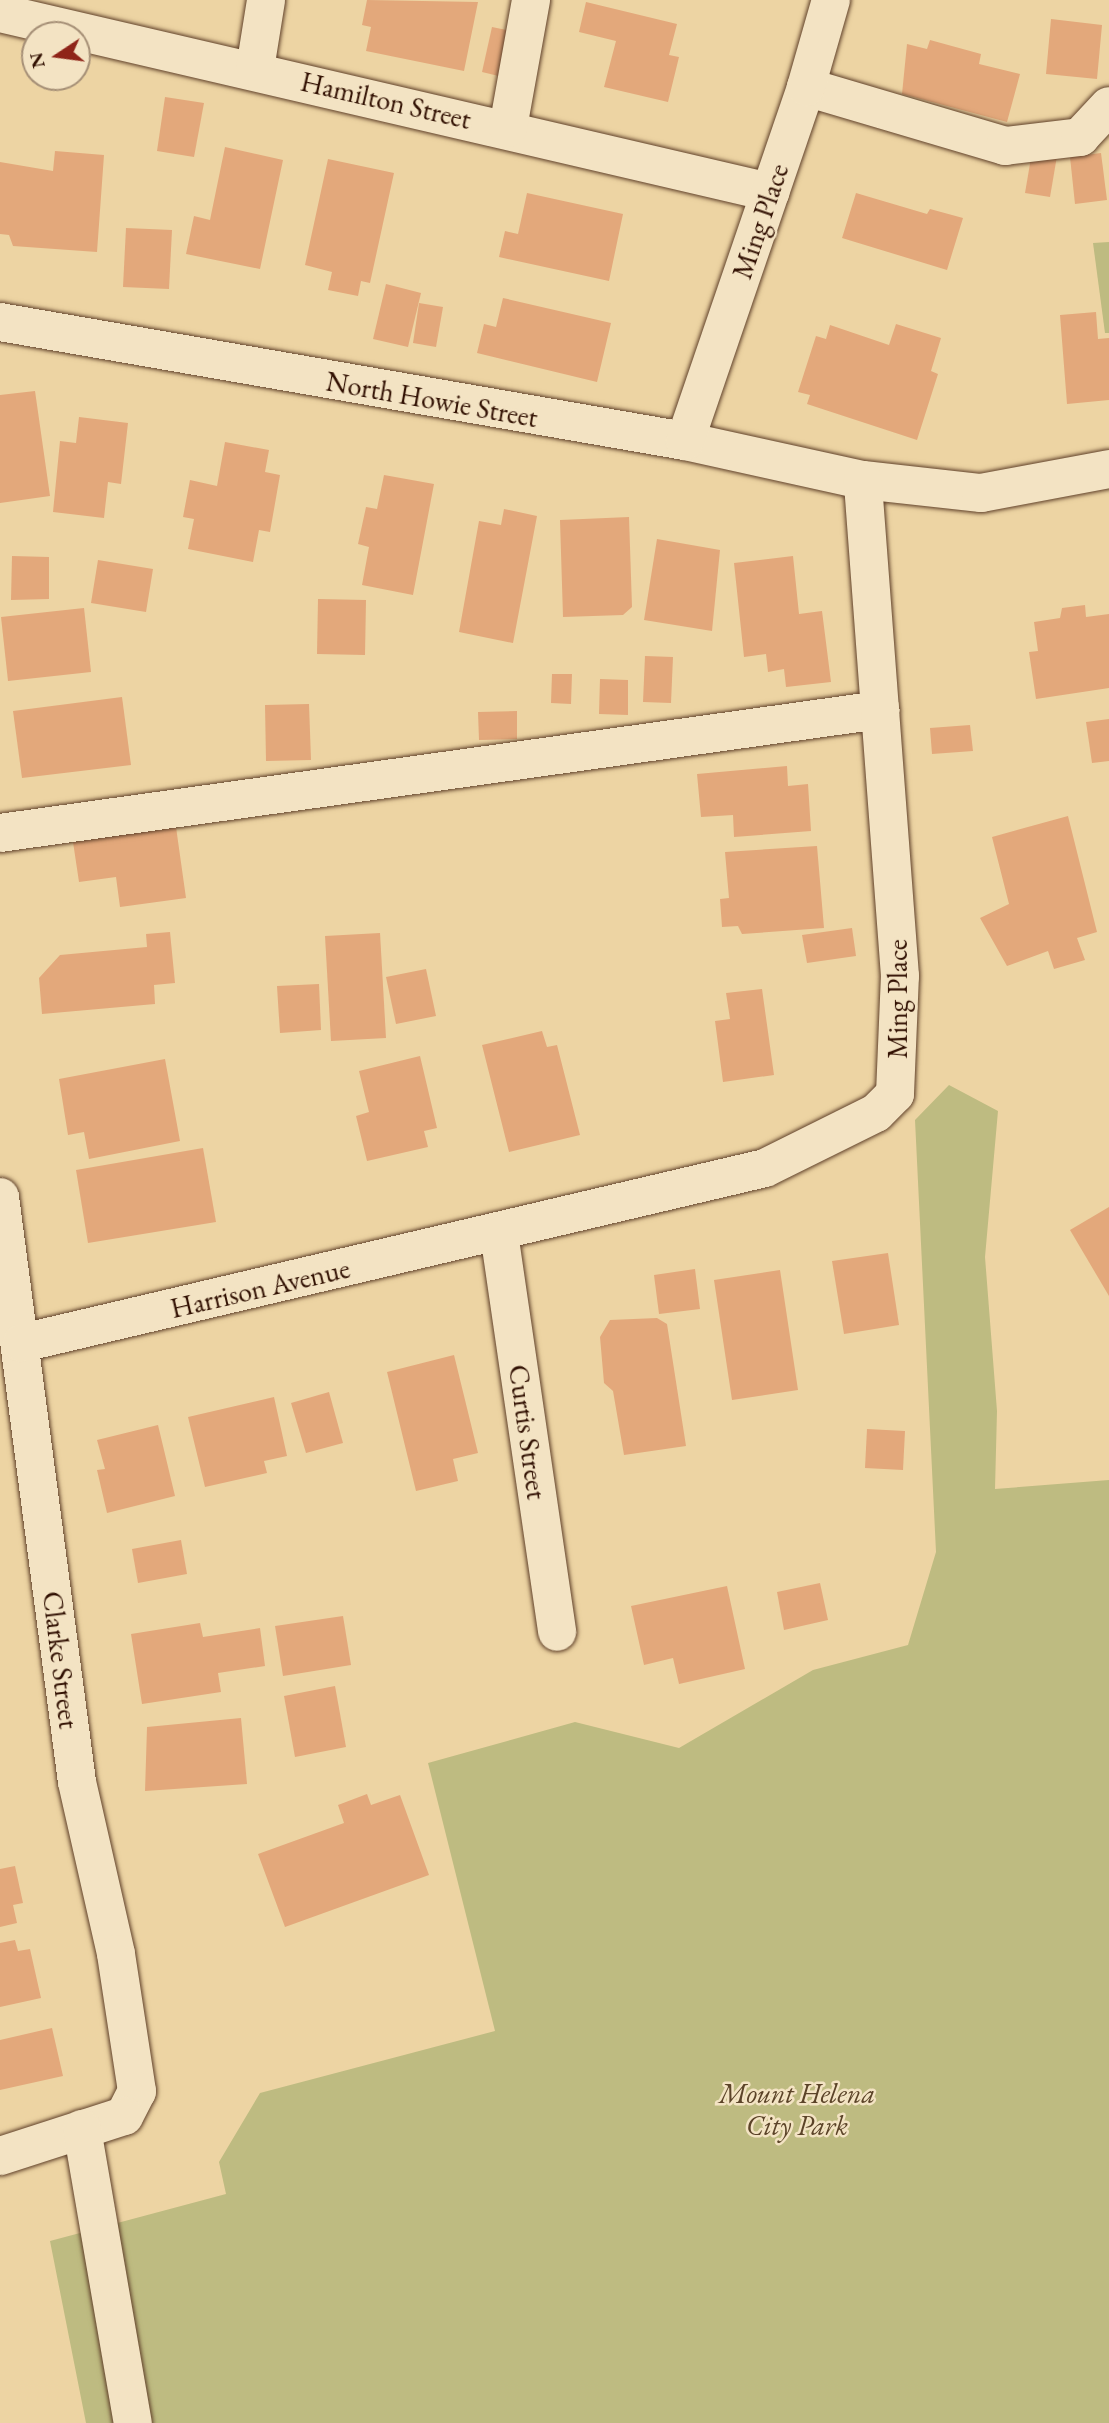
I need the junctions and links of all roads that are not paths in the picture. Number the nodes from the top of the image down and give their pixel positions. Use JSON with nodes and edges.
{"nodes":[{"id":1,"x":266,"y":0,"type":"edge"},
{"id":2,"x":531,"y":0,"type":"edge"},
{"id":3,"x":831,"y":0,"type":"edge"},
{"id":4,"x":0,"y":13,"type":"edge"},
{"id":5,"x":255,"y":69,"type":"junction"},
{"id":6,"x":806,"y":87,"type":"junction"},
{"id":7,"x":1109,"y":106,"type":"edge"},
{"id":8,"x":508,"y":128,"type":"junction"},
{"id":9,"x":770,"y":192,"type":"junction"},
{"id":10,"x":0,"y":321,"type":"edge"},
{"id":11,"x":685,"y":440,"type":"junction"},
{"id":12,"x":1109,"y":469,"type":"edge"},
{"id":13,"x":863,"y":480,"type":"junction"},
{"id":14,"x":880,"y":710,"type":"junction"},
{"id":15,"x":0,"y":833,"type":"edge"},
{"id":16,"x":1,"y":1214,"type":"edge"},
{"id":17,"x":499,"y":1233,"type":"junction"},
{"id":18,"x":22,"y":1343,"type":"junction"},
{"id":19,"x":557,"y":1632,"type":"dead end"},
{"id":20,"x":82,"y":2129,"type":"junction"},
{"id":21,"x":0,"y":2156,"type":"edge"},
{"id":22,"x":133,"y":2423,"type":"edge"}],
"edges":[{"from":1,"to":5,"type":"street"},
{"from":2,"to":8,"type":"street"},
{"from":3,"to":6,"type":"street","name":"Ming Place"},
{"from":4,"to":5,"type":"street","name":"Hamilton Street"},
{"from":5,"to":8,"type":"street","name":"Hamilton Street"},
{"from":6,"to":7,"type":"street"},
{"from":6,"to":9,"type":"street","name":"Ming Place"},
{"from":8,"to":9,"type":"street","name":"Hamilton Street"},
{"from":9,"to":11,"type":"street","name":"Ming Place"},
{"from":10,"to":11,"type":"street","name":"North Howie Street"},
{"from":11,"to":13,"type":"street","name":"North Howie Street"},
{"from":12,"to":13,"type":"street","name":"North Howie Street"},
{"from":13,"to":14,"type":"street","name":"Ming Place"},
{"from":14,"to":15,"type":"street"},
{"from":14,"to":17,"type":"street","name":"Ming Place"},
{"from":16,"to":18,"type":"street","name":"Clarke Street"},
{"from":17,"to":18,"type":"street","name":"Harrison Avenue"},
{"from":17,"to":19,"type":"street","name":"Curtis Street"},
{"from":18,"to":20,"type":"street","name":"Clarke Street"},
{"from":20,"to":21,"type":"street"},
{"from":20,"to":22,"type":"street"}]}
